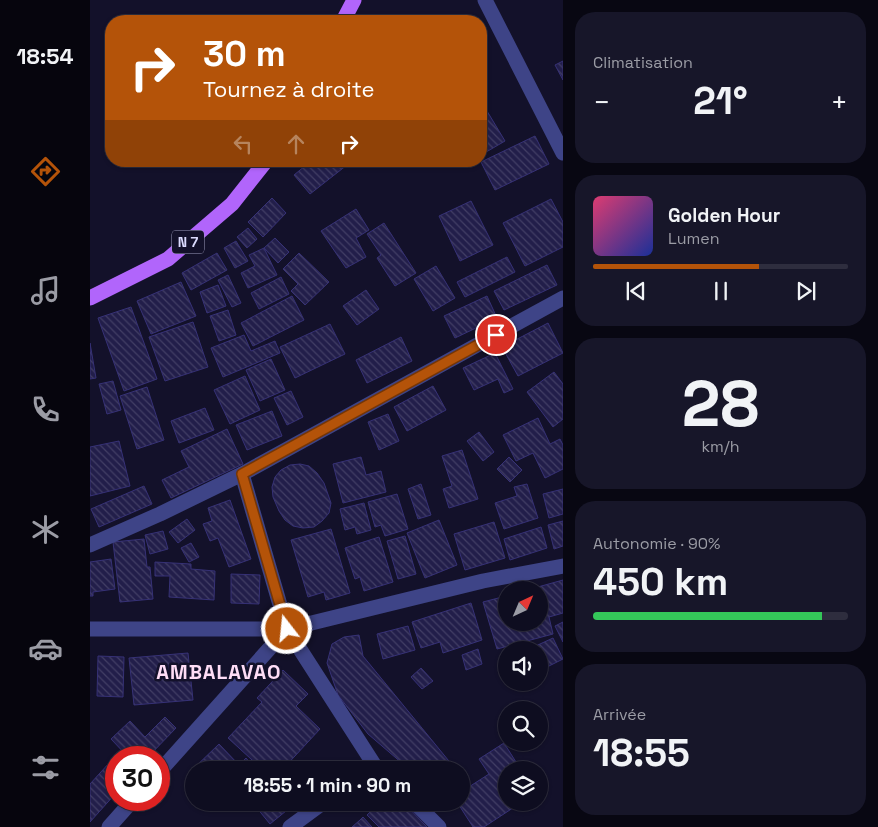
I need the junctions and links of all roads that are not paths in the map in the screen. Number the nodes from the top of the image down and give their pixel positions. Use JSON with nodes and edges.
{"nodes":[{"id":1,"x":354,"y":0,"type":"edge"},
{"id":2,"x":485,"y":0,"type":"edge"},
{"id":3,"x":346,"y":15,"type":"edge"},
{"id":4,"x":563,"y":154,"type":"edge"},
{"id":5,"x":261,"y":167,"type":"edge"},
{"id":6,"x":90,"y":298,"type":"edge"},
{"id":7,"x":563,"y":298,"type":"edge"},
{"id":8,"x":242,"y":474,"type":"junction"},
{"id":9,"x":90,"y":545,"type":"edge"},
{"id":10,"x":563,"y":566,"type":"edge"},
{"id":11,"x":90,"y":629,"type":"edge"},
{"id":12,"x":287,"y":629,"type":"junction"},
{"id":13,"x":170,"y":760,"type":"edge"},
{"id":14,"x":369,"y":761,"type":"edge"},
{"id":15,"x":123,"y":811,"type":"edge"},
{"id":16,"x":312,"y":811,"type":"edge"},
{"id":17,"x":423,"y":811,"type":"edge"},
{"id":18,"x":109,"y":827,"type":"edge"},
{"id":19,"x":290,"y":827,"type":"edge"},
{"id":20,"x":439,"y":827,"type":"edge"}],
"edges":[{"from":1,"to":3,"type":"main road"},
{"from":2,"to":4,"type":"street"},
{"from":5,"to":6,"type":"main road","number":"N 7"},
{"from":7,"to":8,"type":"street"},
{"from":8,"to":9,"type":"street"},
{"from":8,"to":12,"type":"street"},
{"from":10,"to":12,"type":"street"},
{"from":11,"to":12,"type":"street"},
{"from":12,"to":13,"type":"street"},
{"from":12,"to":14,"type":"street"},
{"from":15,"to":18,"type":"street"},
{"from":16,"to":19,"type":"street"},
{"from":17,"to":20,"type":"street"}]}
